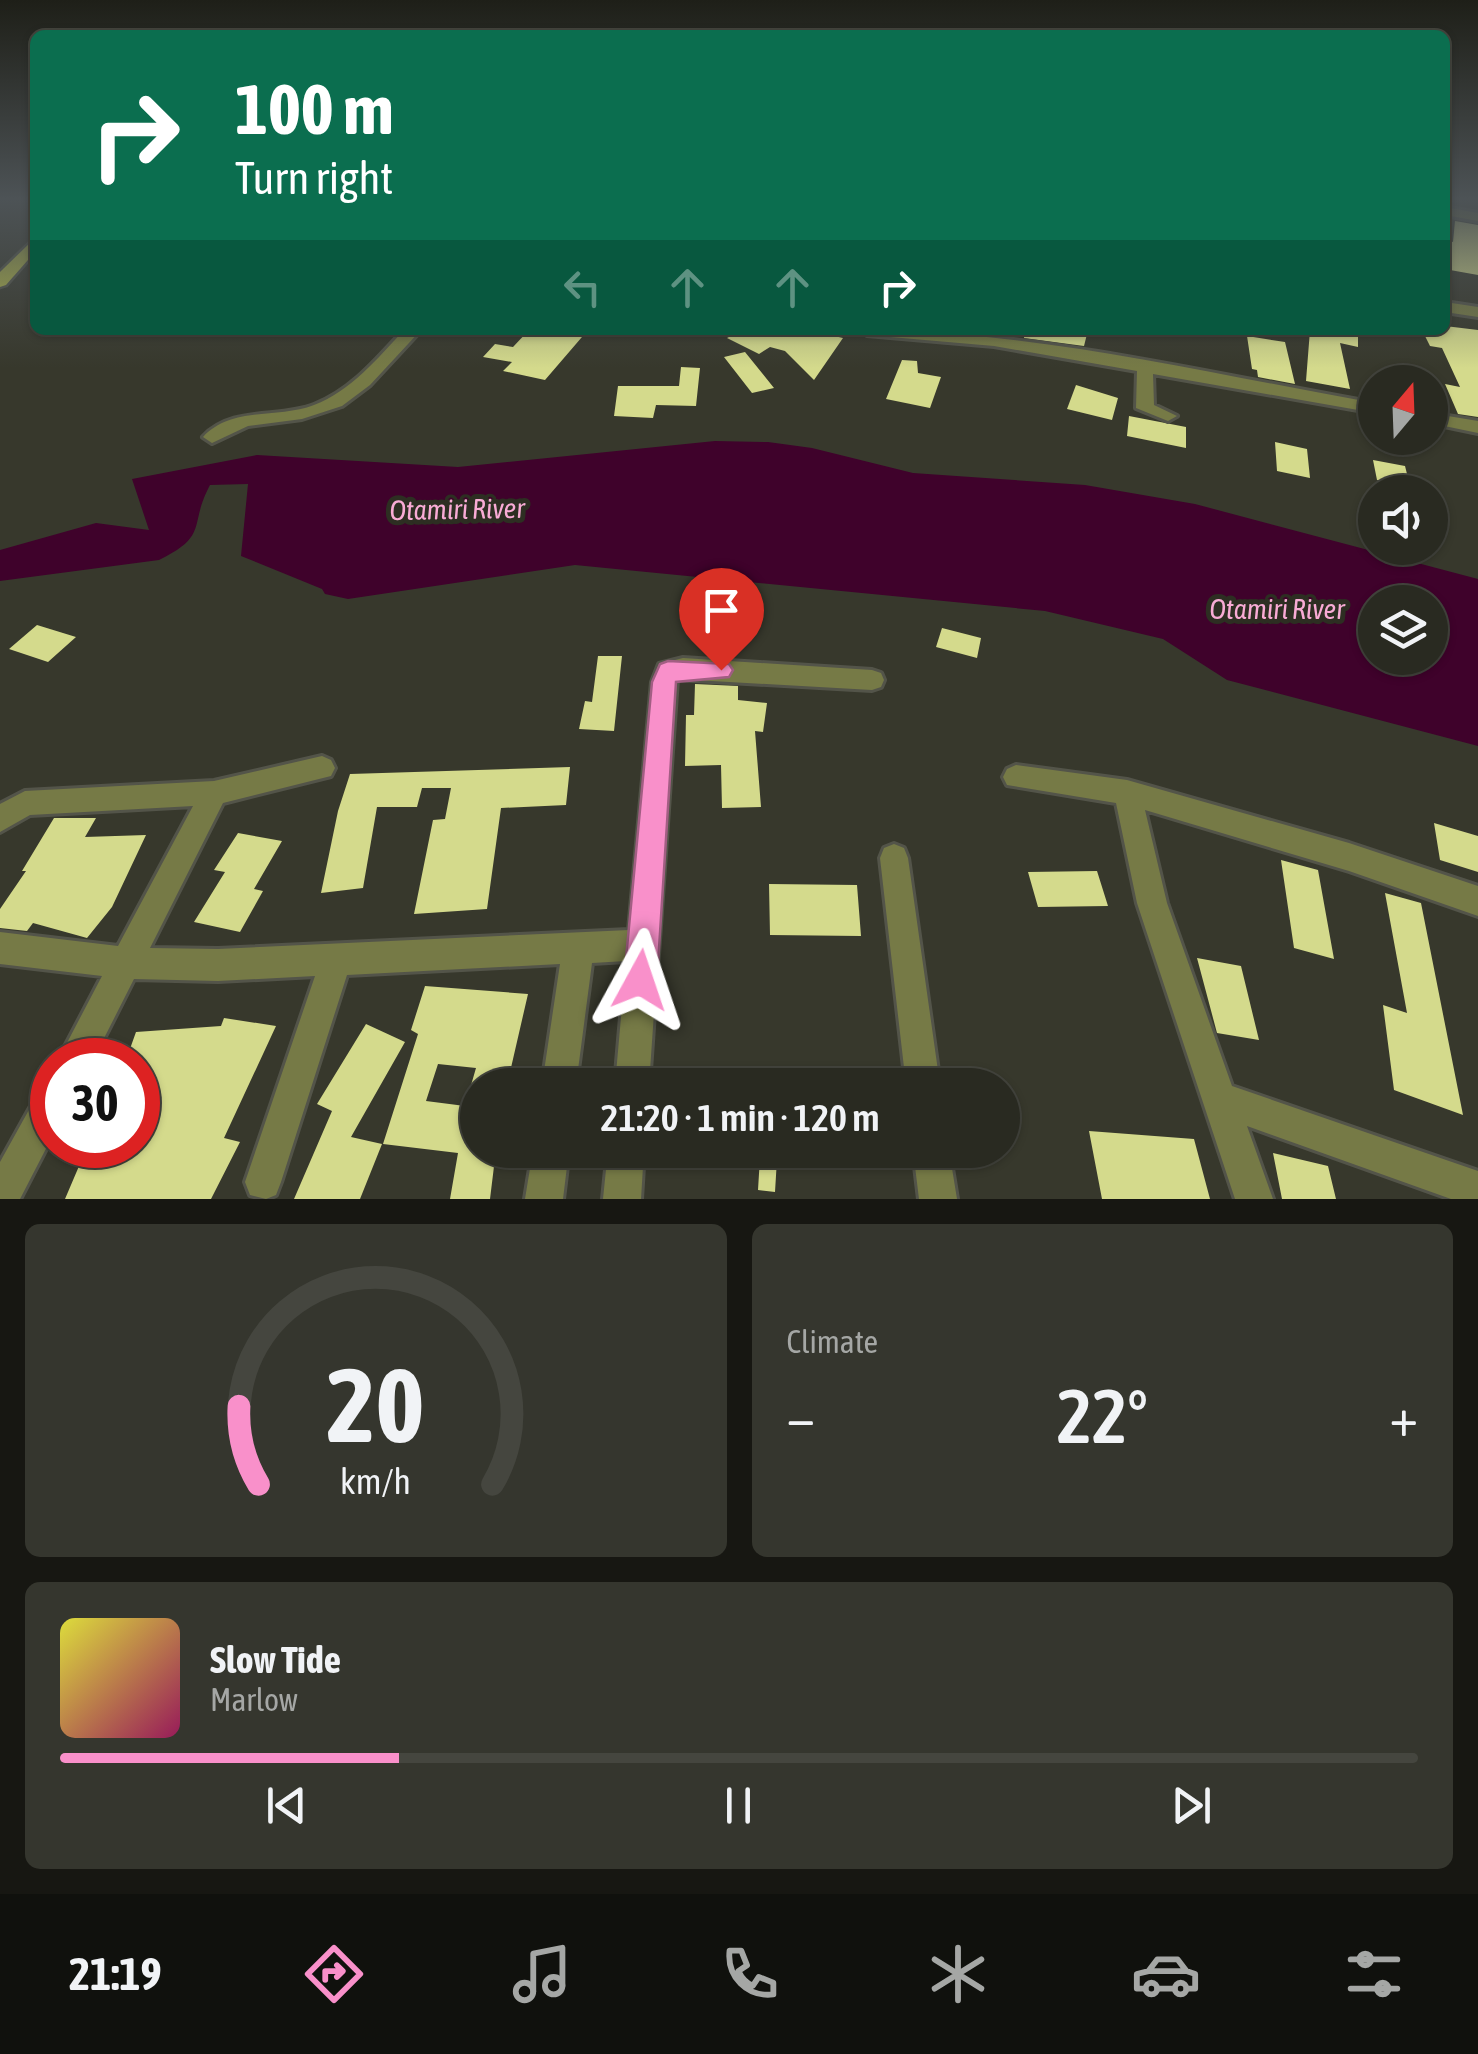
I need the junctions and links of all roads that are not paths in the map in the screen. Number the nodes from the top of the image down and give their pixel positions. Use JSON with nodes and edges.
{"nodes":[{"id":1,"x":23,"y":256,"type":"edge"},
{"id":2,"x":0,"y":282,"type":"edge"},
{"id":3,"x":1450,"y":308,"type":"edge"},
{"id":4,"x":1478,"y":312,"type":"edge"},
{"id":5,"x":408,"y":335,"type":"edge"},
{"id":6,"x":1000,"y":336,"type":"edge"},
{"id":7,"x":1146,"y":367,"type":"junction"},
{"id":8,"x":1358,"y":405,"type":"edge"},
{"id":9,"x":1168,"y":416,"type":"dead end"},
{"id":10,"x":1448,"y":421,"type":"edge"},
{"id":11,"x":1478,"y":427,"type":"edge"},
{"id":12,"x":212,"y":436,"type":"dead end"},
{"id":13,"x":872,"y":680,"type":"dead end"},
{"id":14,"x":322,"y":768,"type":"dead end"},
{"id":15,"x":1016,"y":777,"type":"dead end"},
{"id":16,"x":214,"y":792,"type":"junction"},
{"id":17,"x":1126,"y":792,"type":"junction"},
{"id":18,"x":0,"y":819,"type":"edge"},
{"id":19,"x":894,"y":858,"type":"dead end"},
{"id":20,"x":1478,"y":901,"type":"edge"},
{"id":21,"x":644,"y":945,"type":"junction"},
{"id":22,"x":578,"y":947,"type":"junction"},
{"id":23,"x":0,"y":948,"type":"edge"},
{"id":24,"x":337,"y":958,"type":"junction"},
{"id":25,"x":128,"y":963,"type":"junction"},
{"id":26,"x":87,"y":1038,"type":"edge"},
{"id":27,"x":562,"y":1068,"type":"edge"},
{"id":28,"x":633,"y":1068,"type":"edge"},
{"id":29,"x":921,"y":1068,"type":"edge"},
{"id":30,"x":1220,"y":1099,"type":"junction"},
{"id":31,"x":30,"y":1143,"type":"edge"},
{"id":32,"x":548,"y":1168,"type":"edge"},
{"id":33,"x":625,"y":1168,"type":"edge"},
{"id":34,"x":934,"y":1168,"type":"edge"},
{"id":35,"x":263,"y":1182,"type":"dead end"},
{"id":36,"x":1478,"y":1190,"type":"edge"},
{"id":37,"x":0,"y":1199,"type":"edge"},
{"id":38,"x":544,"y":1199,"type":"edge"},
{"id":39,"x":622,"y":1199,"type":"edge"},
{"id":40,"x":938,"y":1199,"type":"edge"},
{"id":41,"x":1254,"y":1199,"type":"edge"}],
"edges":[{"from":1,"to":2,"type":"main road"},
{"from":3,"to":4,"type":"street"},
{"from":5,"to":12,"type":"street"},
{"from":6,"to":7,"type":"street"},
{"from":7,"to":8,"type":"street"},
{"from":7,"to":9,"type":"street"},
{"from":10,"to":11,"type":"street"},
{"from":13,"to":21,"type":"street"},
{"from":14,"to":16,"type":"street"},
{"from":15,"to":17,"type":"street"},
{"from":16,"to":18,"type":"street"},
{"from":16,"to":25,"type":"street"},
{"from":17,"to":20,"type":"street"},
{"from":17,"to":30,"type":"street"},
{"from":19,"to":29,"type":"street"},
{"from":21,"to":22,"type":"street"},
{"from":21,"to":28,"type":"street"},
{"from":22,"to":24,"type":"street"},
{"from":22,"to":27,"type":"street"},
{"from":23,"to":25,"type":"street"},
{"from":24,"to":25,"type":"street"},
{"from":24,"to":35,"type":"street"},
{"from":25,"to":26,"type":"street"},
{"from":30,"to":36,"type":"street"},
{"from":30,"to":41,"type":"street"},
{"from":31,"to":37,"type":"street"},
{"from":32,"to":38,"type":"street"},
{"from":33,"to":39,"type":"street"},
{"from":34,"to":40,"type":"street"}]}
